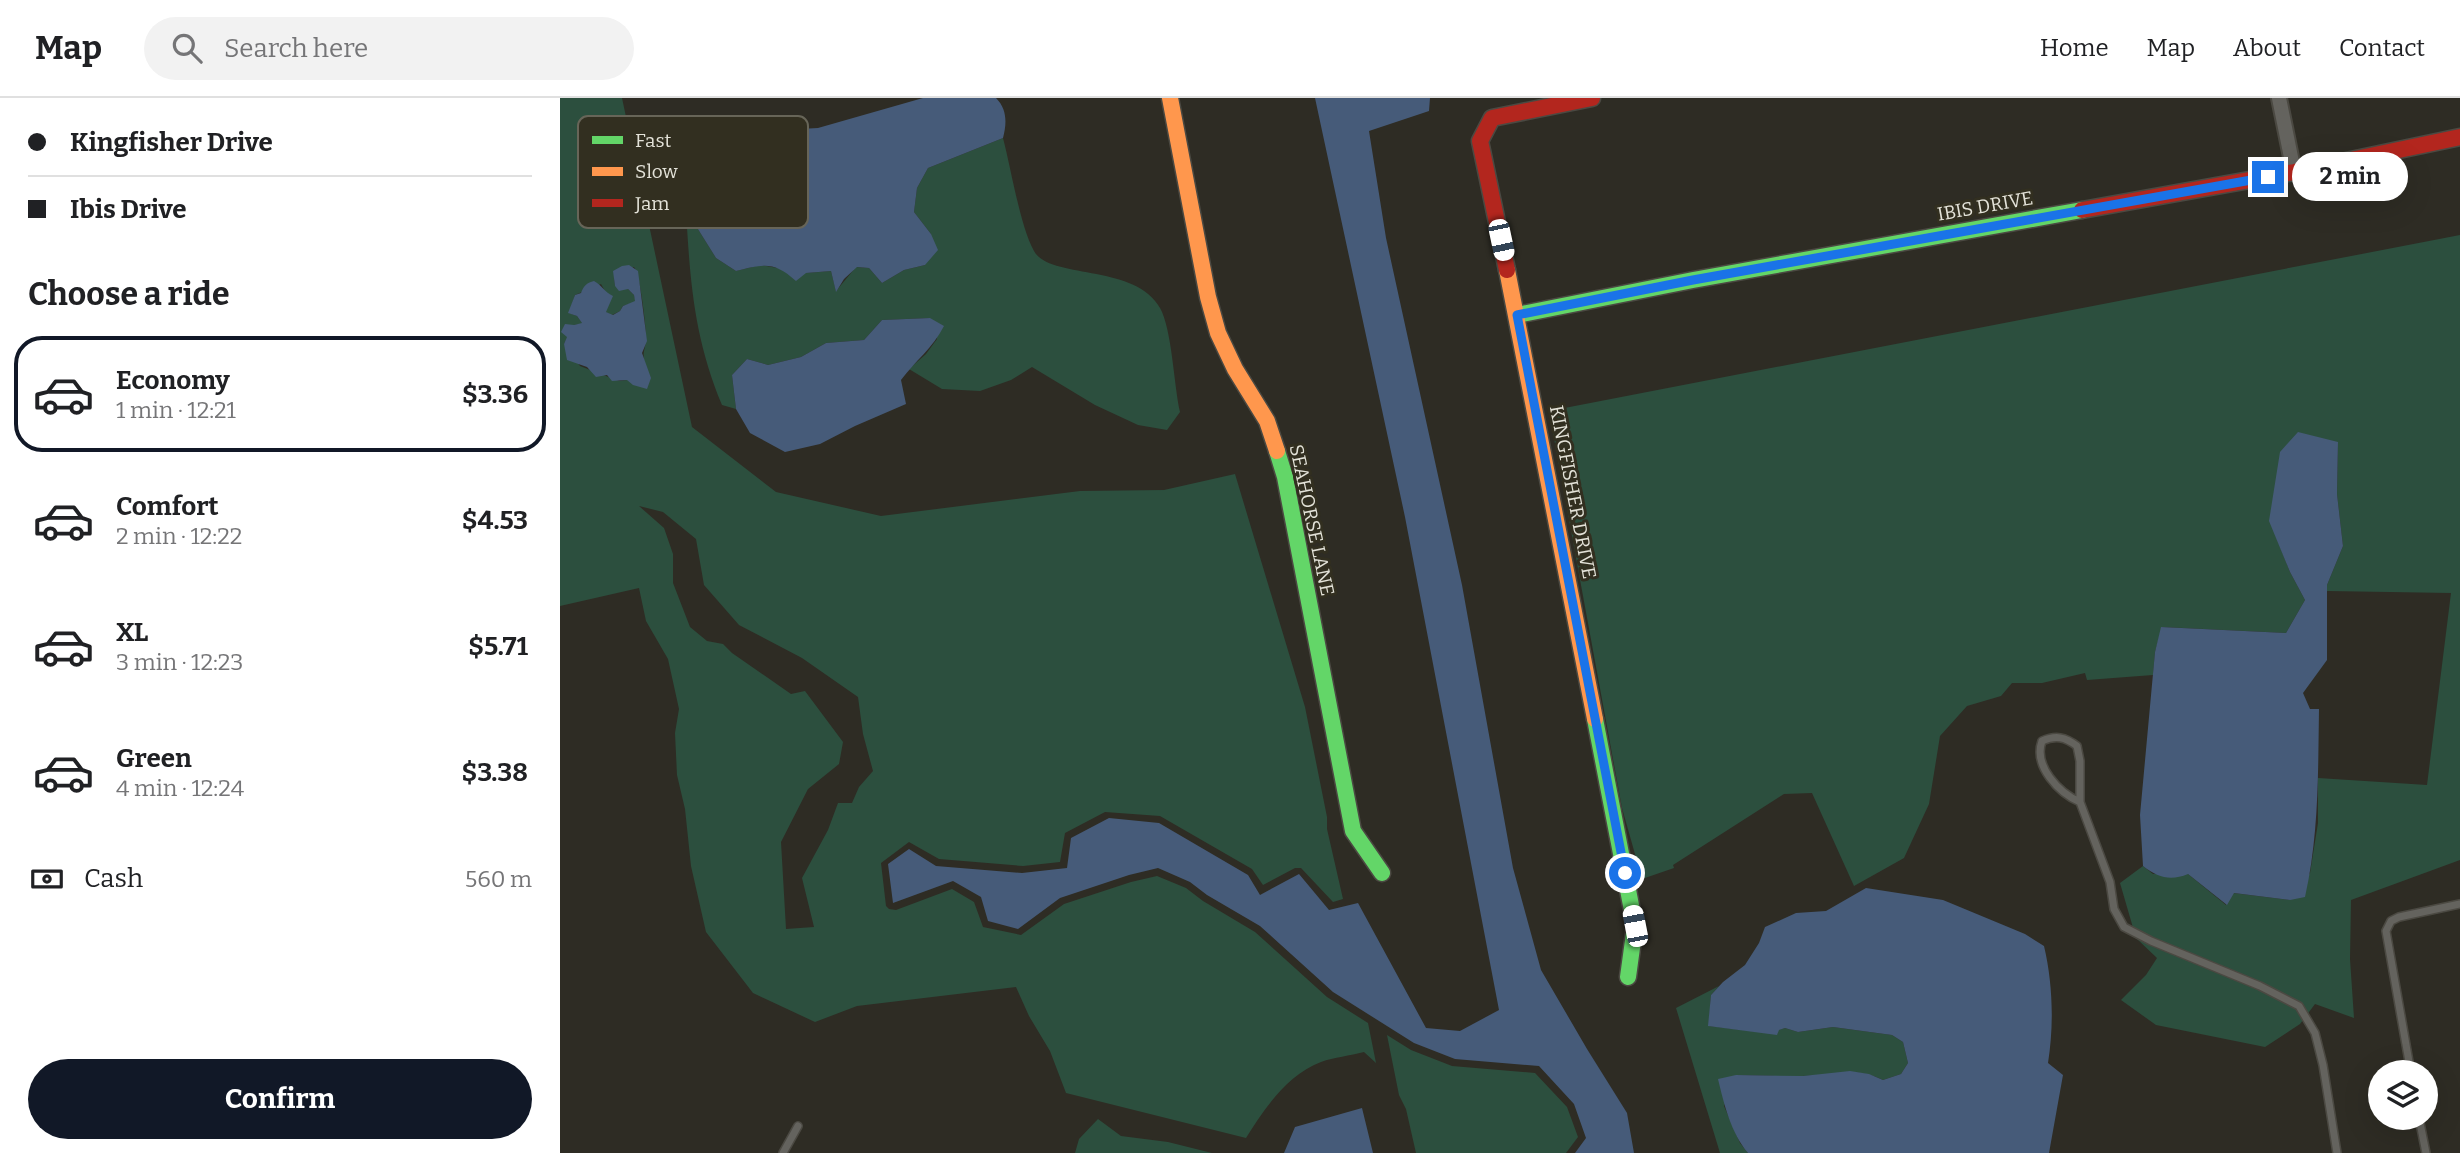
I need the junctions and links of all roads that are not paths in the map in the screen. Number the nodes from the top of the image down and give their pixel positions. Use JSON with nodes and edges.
{"nodes":[{"id":1,"x":1170,"y":98,"type":"edge"},
{"id":2,"x":1592,"y":98,"type":"edge"},
{"id":3,"x":2279,"y":98,"type":"edge"},
{"id":4,"x":2460,"y":137,"type":"edge"},
{"id":5,"x":2294,"y":172,"type":"junction"},
{"id":6,"x":1517,"y":315,"type":"junction"},
{"id":7,"x":2080,"y":802,"type":"junction"},
{"id":8,"x":1382,"y":873,"type":"dead end"},
{"id":9,"x":2460,"y":904,"type":"edge"},
{"id":10,"x":1628,"y":978,"type":"dead end"},
{"id":11,"x":2409,"y":1060,"type":"edge"},
{"id":12,"x":798,"y":1126,"type":"dead end"},
{"id":13,"x":2421,"y":1130,"type":"edge"},
{"id":14,"x":783,"y":1153,"type":"edge"},
{"id":15,"x":2337,"y":1153,"type":"edge"},
{"id":16,"x":2426,"y":1153,"type":"edge"}],
"edges":[{"from":1,"to":8,"type":"street","name":"SEAHORSE LANE"},
{"from":2,"to":6,"type":"street","name":"KINGFISHER DRIVE"},
{"from":3,"to":5,"type":"street"},
{"from":4,"to":5,"type":"street","name":"IBIS DRIVE"},
{"from":5,"to":6,"type":"street","name":"IBIS DRIVE"},
{"from":6,"to":10,"type":"street","name":"KINGFISHER DRIVE"},
{"from":7,"to":7,"type":"lane"},
{"from":7,"to":15,"type":"lane"},
{"from":9,"to":11,"type":"lane"},
{"from":12,"to":14,"type":"lane"},
{"from":13,"to":16,"type":"lane"}]}
